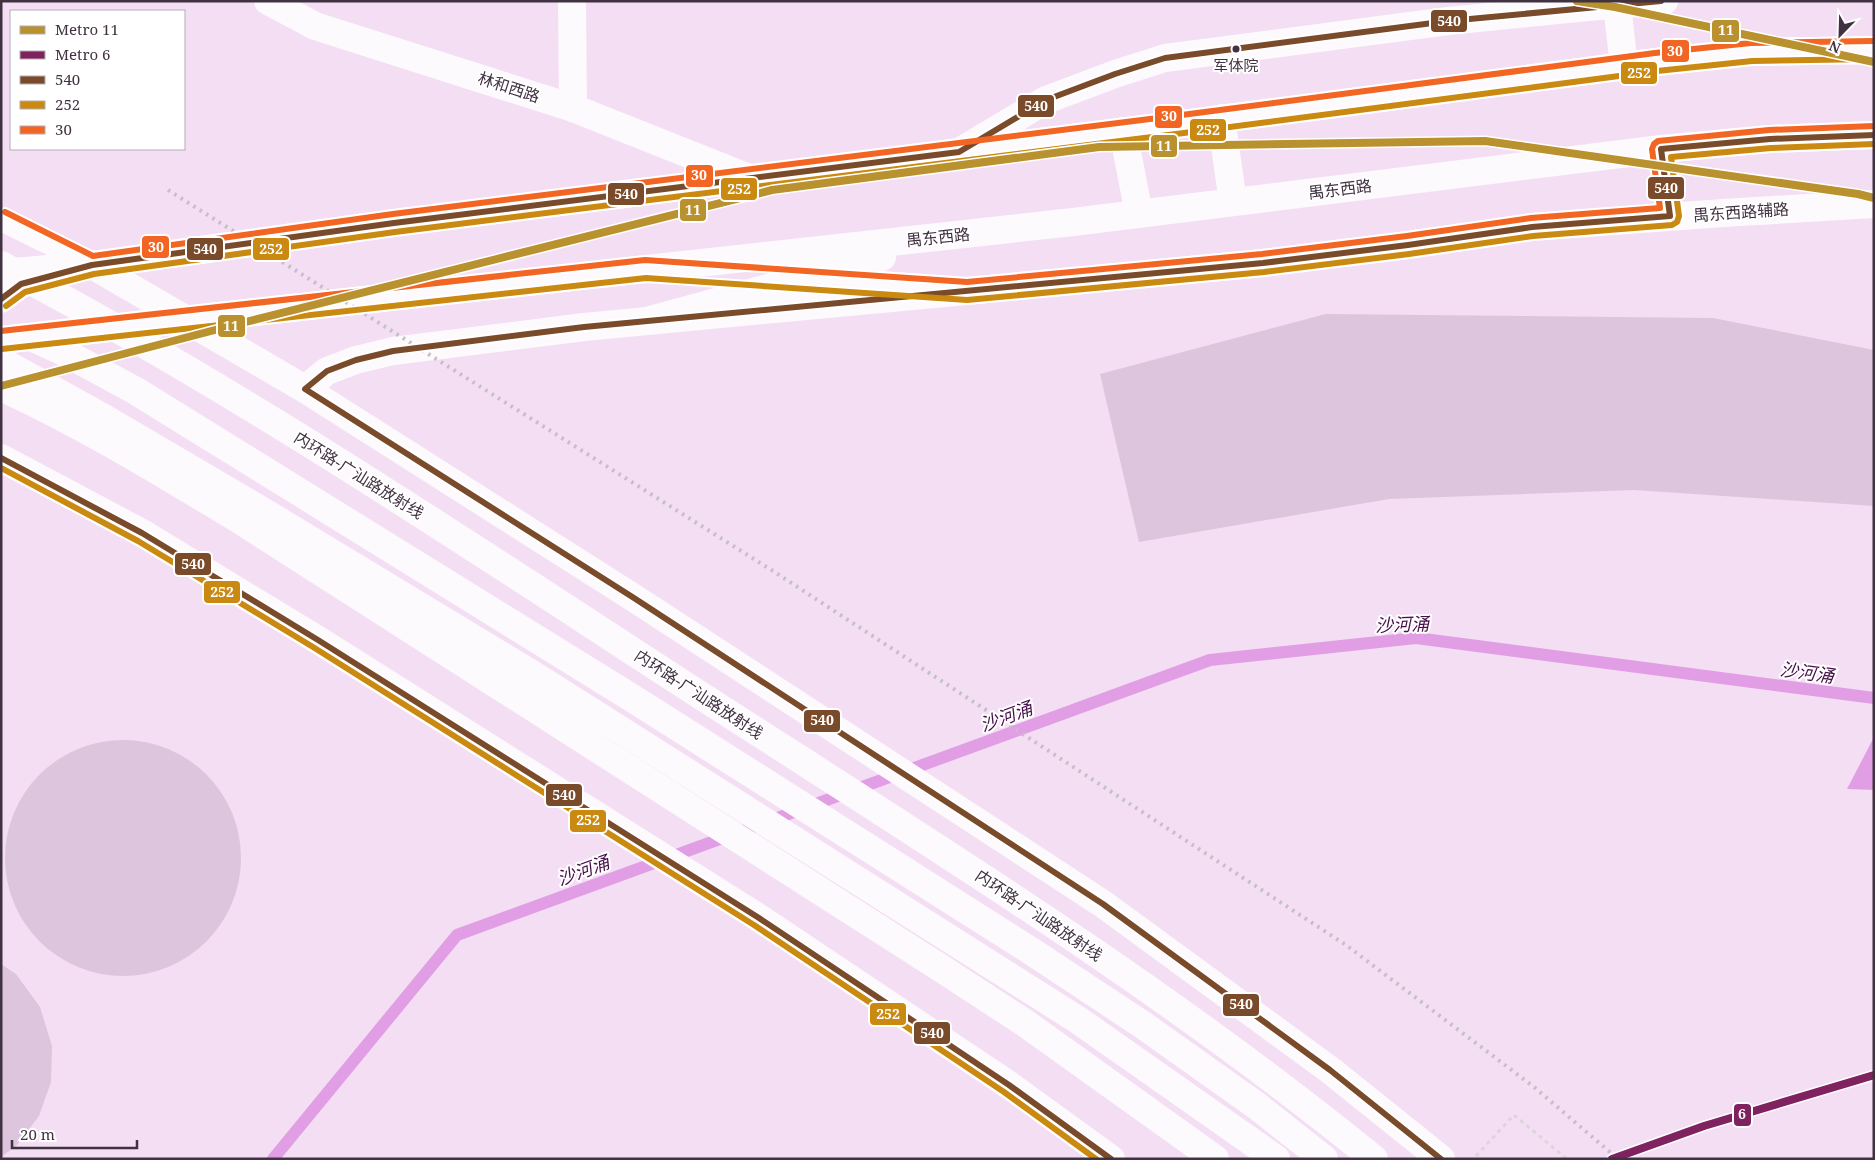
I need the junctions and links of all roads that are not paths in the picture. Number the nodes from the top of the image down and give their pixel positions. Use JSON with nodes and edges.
{"nodes":[{"id":1,"x":268,"y":1,"type":"edge"},
{"id":2,"x":572,"y":1,"type":"edge"},
{"id":3,"x":1664,"y":1,"type":"edge"},
{"id":4,"x":1617,"y":5,"type":"junction"},
{"id":5,"x":1874,"y":50,"type":"edge"},
{"id":6,"x":1624,"y":66,"type":"junction"},
{"id":7,"x":572,"y":108,"type":"junction"},
{"id":8,"x":1221,"y":118,"type":"junction"},
{"id":9,"x":1123,"y":131,"type":"junction"},
{"id":10,"x":1874,"y":135,"type":"edge"},
{"id":11,"x":1661,"y":149,"type":"junction"},
{"id":12,"x":959,"y":152,"type":"junction"},
{"id":13,"x":748,"y":178,"type":"junction"},
{"id":14,"x":1233,"y":202,"type":"junction"},
{"id":15,"x":1874,"y":204,"type":"edge"},
{"id":16,"x":1138,"y":214,"type":"junction"},
{"id":17,"x":1670,"y":216,"type":"junction"},
{"id":18,"x":1,"y":220,"type":"edge"},
{"id":19,"x":966,"y":234,"type":"junction"},
{"id":20,"x":1,"y":265,"type":"edge"},
{"id":21,"x":92,"y":265,"type":"junction"},
{"id":22,"x":646,"y":269,"type":"junction"},
{"id":23,"x":1,"y":273,"type":"edge"},
{"id":24,"x":799,"y":279,"type":"junction"},
{"id":25,"x":968,"y":291,"type":"junction"},
{"id":26,"x":1,"y":299,"type":"edge"},
{"id":27,"x":190,"y":320,"type":"junction"},
{"id":28,"x":650,"y":320,"type":"junction"},
{"id":29,"x":1,"y":324,"type":"edge"},
{"id":30,"x":31,"y":337,"type":"junction"},
{"id":31,"x":1,"y":340,"type":"edge"},
{"id":32,"x":1,"y":361,"type":"edge"},
{"id":33,"x":1,"y":387,"type":"edge"},
{"id":34,"x":305,"y":388,"type":"junction"},
{"id":35,"x":1,"y":458,"type":"edge"},
{"id":36,"x":1111,"y":1159,"type":"edge"},
{"id":37,"x":1215,"y":1159,"type":"edge"},
{"id":38,"x":1276,"y":1159,"type":"edge"},
{"id":39,"x":1324,"y":1159,"type":"edge"},
{"id":40,"x":1374,"y":1159,"type":"edge"},
{"id":41,"x":1441,"y":1159,"type":"edge"}],
"edges":[{"from":1,"to":7,"type":"main road","name":"林和西路"},
{"from":2,"to":7,"type":"main road"},
{"from":3,"to":4,"type":"main road"},
{"from":4,"to":6,"type":"main road"},
{"from":4,"to":12,"type":"main road"},
{"from":5,"to":6,"type":"main road"},
{"from":6,"to":8,"type":"main road"},
{"from":7,"to":13,"type":"main road","name":"林和西路"},
{"from":8,"to":9,"type":"main road"},
{"from":8,"to":14,"type":"main road"},
{"from":9,"to":12,"type":"main road"},
{"from":9,"to":16,"type":"main road"},
{"from":10,"to":11,"type":"main road","name":"禺东西路"},
{"from":11,"to":14,"type":"main road","name":"禺东西路"},
{"from":11,"to":17,"type":"main road"},
{"from":12,"to":13,"type":"main road"},
{"from":13,"to":21,"type":"main road"},
{"from":14,"to":16,"type":"main road","name":"禺东西路"},
{"from":15,"to":17,"type":"main road","name":"禺东西路辅路"},
{"from":16,"to":19,"type":"main road","name":"禺东西路"},
{"from":17,"to":25,"type":"main road","name":"禺东西路辅路"},
{"from":18,"to":21,"type":"lane"},
{"from":19,"to":22,"type":"main road","name":"禺东西路"},
{"from":19,"to":24,"type":"main road"},
{"from":20,"to":40,"type":"main road","name":"内环路-广汕路放射线"},
{"from":21,"to":23,"type":"main road"},
{"from":21,"to":26,"type":"main road"},
{"from":21,"to":27,"type":"main road"},
{"from":22,"to":24,"type":"main road"},
{"from":22,"to":27,"type":"main road","name":"禺东西路"},
{"from":24,"to":25,"type":"main road"},
{"from":24,"to":28,"type":"main road"},
{"from":25,"to":28,"type":"main road","name":"禺东西路辅路"},
{"from":27,"to":30,"type":"main road","name":"禺东西路"},
{"from":27,"to":34,"type":"main road"},
{"from":28,"to":34,"type":"main road","name":"禺东西路辅路"},
{"from":29,"to":30,"type":"main road"},
{"from":30,"to":31,"type":"main road","name":"禺东西路"},
{"from":30,"to":39,"type":"main road"},
{"from":32,"to":38,"type":"main road"},
{"from":33,"to":37,"type":"main road"},
{"from":34,"to":41,"type":"main road"},
{"from":35,"to":36,"type":"main road"}]}
